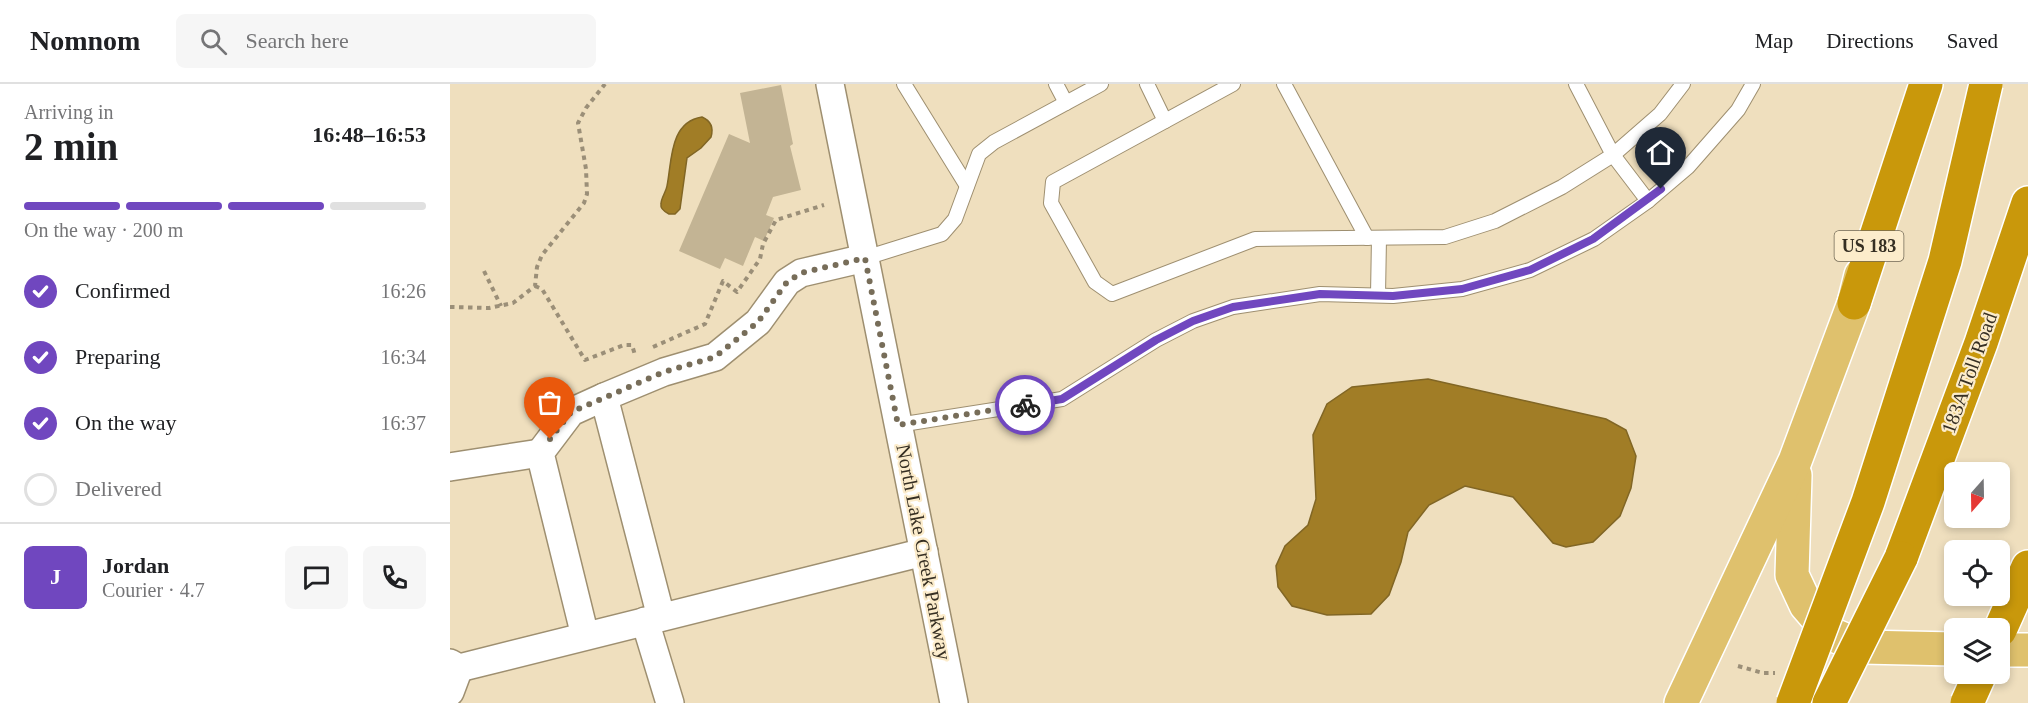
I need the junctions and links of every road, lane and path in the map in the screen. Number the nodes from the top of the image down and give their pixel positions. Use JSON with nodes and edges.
{"nodes":[{"id":1,"x":605,"y":84,"type":"edge"},
{"id":2,"x":830,"y":84,"type":"edge"},
{"id":3,"x":904,"y":84,"type":"edge"},
{"id":4,"x":1056,"y":84,"type":"edge"},
{"id":5,"x":1101,"y":84,"type":"edge"},
{"id":6,"x":1148,"y":84,"type":"edge"},
{"id":7,"x":1233,"y":84,"type":"edge"},
{"id":8,"x":1284,"y":84,"type":"edge"},
{"id":9,"x":1576,"y":84,"type":"edge"},
{"id":10,"x":1683,"y":84,"type":"edge"},
{"id":11,"x":1753,"y":84,"type":"edge"},
{"id":12,"x":1910,"y":84,"type":"edge"},
{"id":13,"x":1926,"y":84,"type":"edge"},
{"id":14,"x":1986,"y":84,"type":"edge"},
{"id":15,"x":1066,"y":103,"type":"junction"},
{"id":16,"x":1165,"y":121,"type":"junction"},
{"id":17,"x":1613,"y":155,"type":"junction"},
{"id":18,"x":967,"y":186,"type":"junction"},
{"id":19,"x":1648,"y":201,"type":"junction"},
{"id":20,"x":2028,"y":203,"type":"edge"},
{"id":21,"x":824,"y":205,"type":"dead end"},
{"id":22,"x":1373,"y":238,"type":"junction"},
{"id":23,"x":865,"y":258,"type":"junction"},
{"id":24,"x":484,"y":271,"type":"dead end"},
{"id":25,"x":535,"y":286,"type":"junction"},
{"id":26,"x":1378,"y":295,"type":"junction"},
{"id":27,"x":1854,"y":303,"type":"junction"},
{"id":28,"x":501,"y":306,"type":"junction"},
{"id":29,"x":450,"y":307,"type":"edge"},
{"id":30,"x":604,"y":397,"type":"junction"},
{"id":31,"x":898,"y":425,"type":"junction"},
{"id":32,"x":540,"y":453,"type":"junction"},
{"id":33,"x":1795,"y":461,"type":"junction"},
{"id":34,"x":450,"y":467,"type":"edge"},
{"id":35,"x":924,"y":552,"type":"junction"},
{"id":36,"x":2028,"y":567,"type":"edge"},
{"id":37,"x":2005,"y":618,"type":"edge"},
{"id":38,"x":653,"y":619,"type":"junction"},
{"id":39,"x":585,"y":636,"type":"junction"},
{"id":40,"x":1944,"y":649,"type":"edge"},
{"id":41,"x":2010,"y":650,"type":"edge"},
{"id":42,"x":2028,"y":650,"type":"edge"},
{"id":43,"x":453,"y":674,"type":"edge"},
{"id":44,"x":1975,"y":684,"type":"edge"},
{"id":45,"x":670,"y":703,"type":"edge"},
{"id":46,"x":954,"y":703,"type":"edge"},
{"id":47,"x":1681,"y":703,"type":"edge"},
{"id":48,"x":1793,"y":703,"type":"edge"},
{"id":49,"x":1829,"y":703,"type":"edge"},
{"id":50,"x":1966,"y":703,"type":"edge"}],
"edges":[{"from":1,"to":25,"type":"path"},
{"from":2,"to":23,"type":"street","name":"North Lake Creek Parkway"},
{"from":3,"to":18,"type":"lane"},
{"from":4,"to":15,"type":"lane"},
{"from":5,"to":15,"type":"lane"},
{"from":6,"to":16,"type":"lane"},
{"from":7,"to":16,"type":"lane"},
{"from":8,"to":22,"type":"lane"},
{"from":9,"to":17,"type":"lane"},
{"from":10,"to":17,"type":"lane"},
{"from":11,"to":19,"type":"lane"},
{"from":12,"to":27,"type":"main road","number":"US 183"},
{"from":13,"to":27,"type":"highway"},
{"from":14,"to":48,"type":"highway","bridge":true},
{"from":15,"to":18,"type":"lane"},
{"from":16,"to":22,"type":"lane"},
{"from":17,"to":19,"type":"lane"},
{"from":17,"to":22,"type":"lane"},
{"from":18,"to":23,"type":"lane"},
{"from":19,"to":26,"type":"lane"},
{"from":20,"to":49,"type":"highway","name":"183A Toll Road","bridge":true},
{"from":21,"to":25,"type":"path"},
{"from":22,"to":26,"type":"lane"},
{"from":23,"to":30,"type":"street"},
{"from":23,"to":31,"type":"street","name":"North Lake Creek Parkway"},
{"from":24,"to":28,"type":"path"},
{"from":25,"to":28,"type":"path"},
{"from":26,"to":31,"type":"lane"},
{"from":27,"to":33,"type":"main road","number":"US 183"},
{"from":28,"to":29,"type":"path"},
{"from":30,"to":32,"type":"street"},
{"from":30,"to":38,"type":"street"},
{"from":31,"to":35,"type":"street","name":"North Lake Creek Parkway"},
{"from":32,"to":34,"type":"street"},
{"from":32,"to":39,"type":"street"},
{"from":33,"to":40,"type":"main road"},
{"from":33,"to":47,"type":"main road","number":"US 183"},
{"from":35,"to":38,"type":"street"},
{"from":35,"to":46,"type":"street","name":"North Lake Creek Parkway"},
{"from":36,"to":37,"type":"highway"},
{"from":38,"to":39,"type":"street"},
{"from":38,"to":45,"type":"street"},
{"from":39,"to":43,"type":"street"},
{"from":41,"to":42,"type":"main road"},
{"from":44,"to":50,"type":"highway","bridge":true}]}
